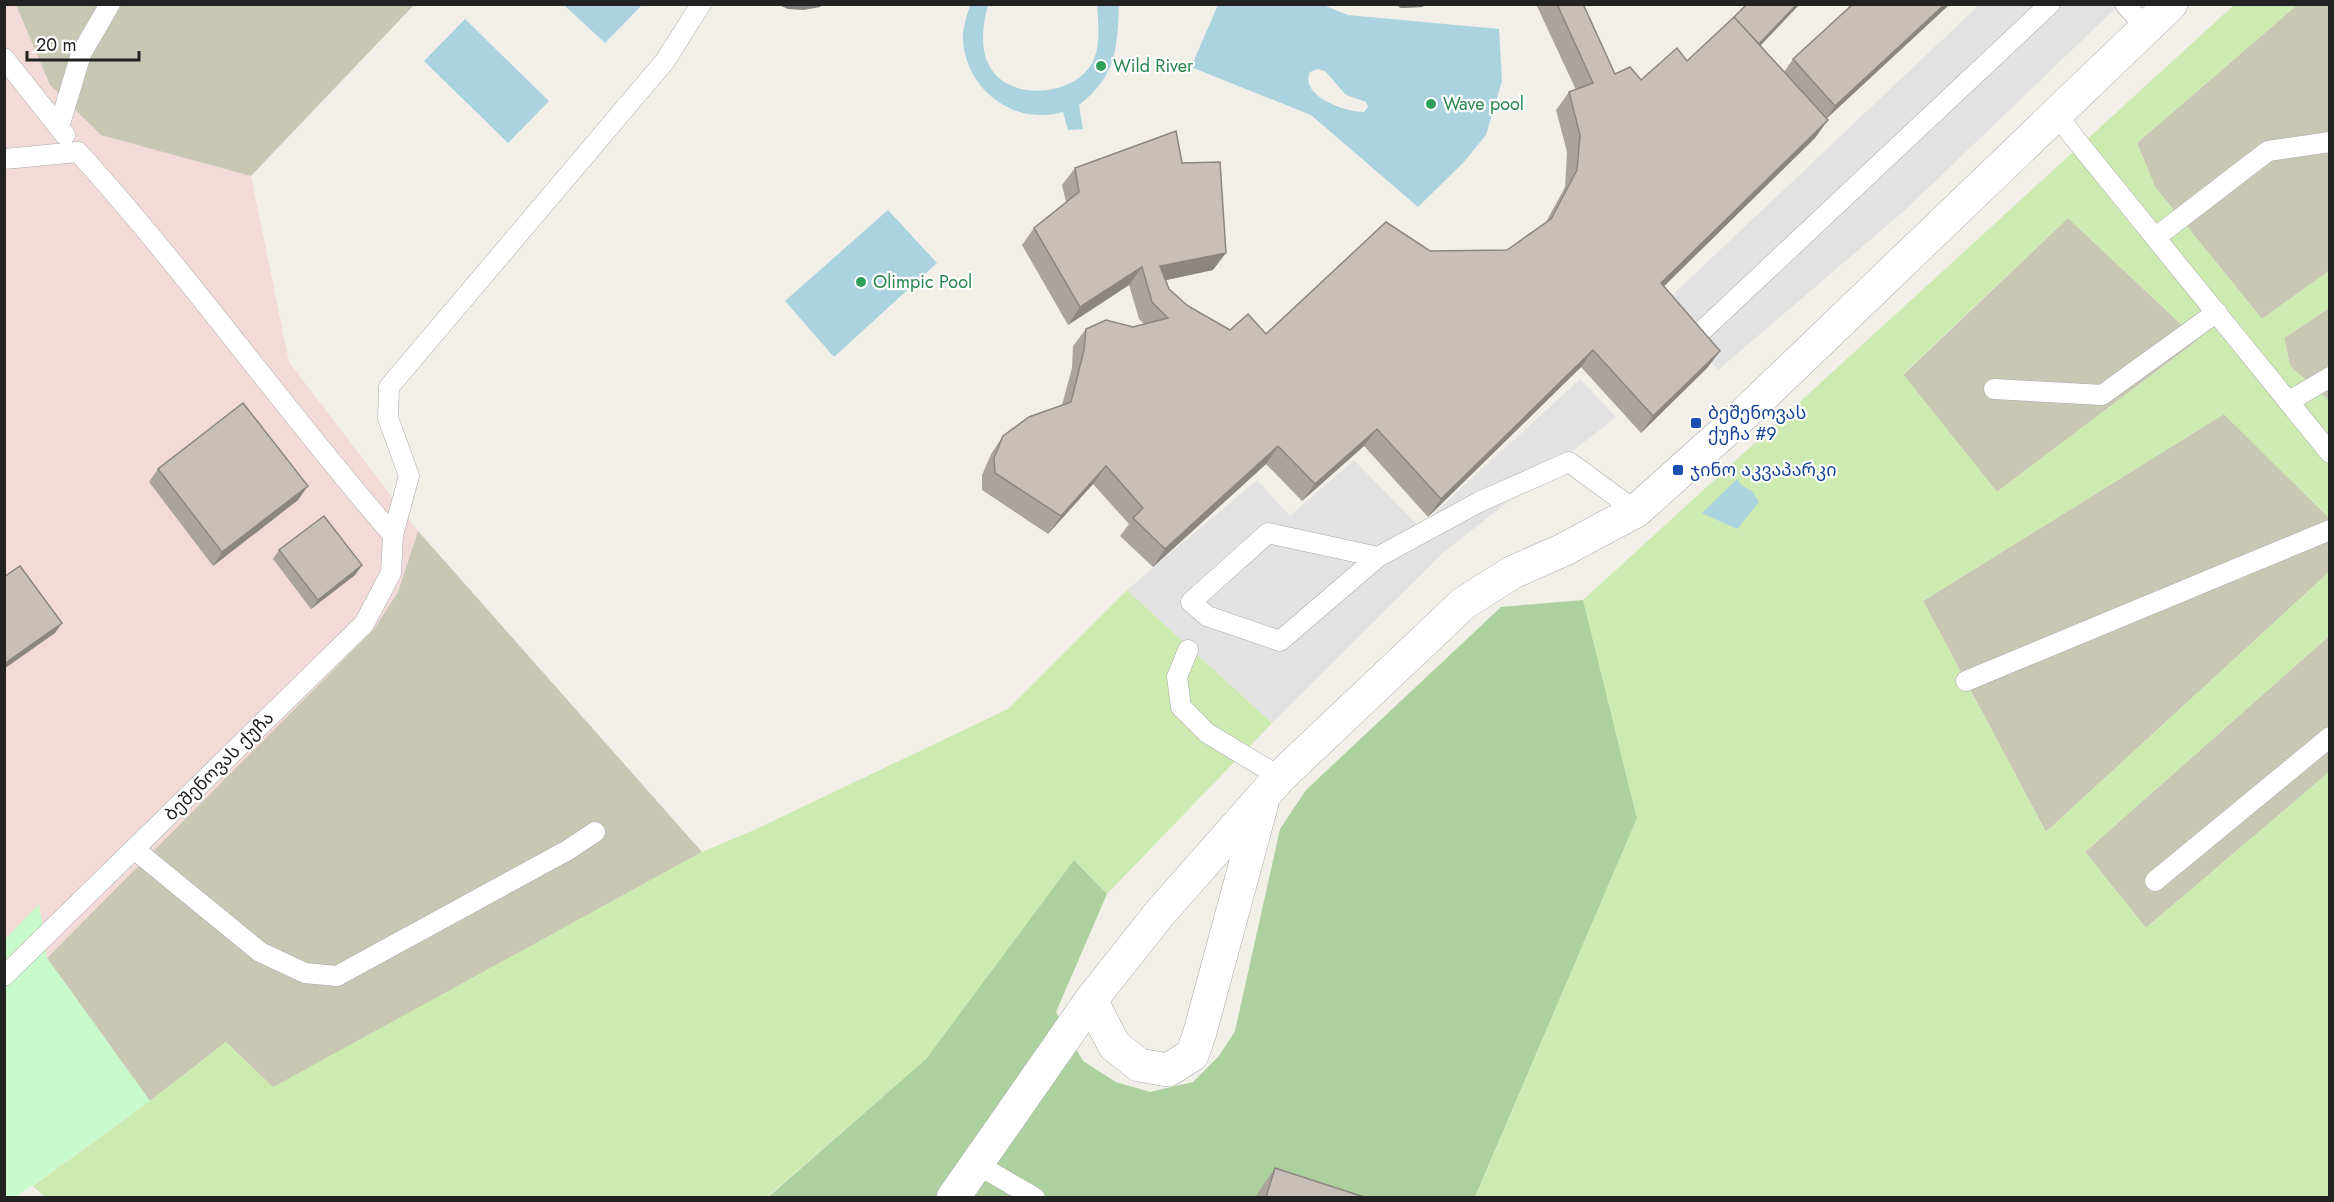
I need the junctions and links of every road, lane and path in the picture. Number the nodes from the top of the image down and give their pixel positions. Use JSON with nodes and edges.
{"nodes":[{"id":1,"x":110,"y":4,"type":"edge"},
{"id":2,"x":700,"y":4,"type":"edge"},
{"id":3,"x":2050,"y":4,"type":"edge"},
{"id":4,"x":2171,"y":4,"type":"edge"},
{"id":5,"x":2136,"y":16,"type":"edge"},
{"id":6,"x":4,"y":58,"type":"edge"},
{"id":7,"x":2057,"y":113,"type":"junction"},
{"id":8,"x":59,"y":127,"type":"junction"},
{"id":9,"x":2330,"y":142,"type":"edge"},
{"id":10,"x":78,"y":152,"type":"junction"},
{"id":11,"x":4,"y":159,"type":"edge"},
{"id":12,"x":2156,"y":237,"type":"junction"},
{"id":13,"x":2217,"y":312,"type":"junction"},
{"id":14,"x":1689,"y":343,"type":"edge"},
{"id":15,"x":2330,"y":376,"type":"edge"},
{"id":16,"x":1994,"y":389,"type":"dead end"},
{"id":17,"x":2288,"y":402,"type":"junction"},
{"id":18,"x":2330,"y":453,"type":"edge"},
{"id":19,"x":1636,"y":511,"type":"junction"},
{"id":20,"x":2330,"y":530,"type":"edge"},
{"id":21,"x":393,"y":535,"type":"junction"},
{"id":22,"x":1378,"y":556,"type":"junction"},
{"id":23,"x":1188,"y":650,"type":"dead end"},
{"id":24,"x":1966,"y":681,"type":"dead end"},
{"id":25,"x":2330,"y":737,"type":"edge"},
{"id":26,"x":1272,"y":786,"type":"junction"},
{"id":27,"x":595,"y":831,"type":"dead end"},
{"id":28,"x":134,"y":849,"type":"junction"},
{"id":29,"x":2155,"y":881,"type":"dead end"},
{"id":30,"x":4,"y":976,"type":"edge"},
{"id":31,"x":1091,"y":1000,"type":"junction"},
{"id":32,"x":977,"y":1164,"type":"junction"},
{"id":33,"x":953,"y":1197,"type":"edge"},
{"id":34,"x":1035,"y":1197,"type":"edge"}],
"edges":[{"from":1,"to":8,"type":"lane"},
{"from":2,"to":21,"type":"lane","name":"ბეშენოვას ქუჩა"},
{"from":3,"to":14,"type":"lane"},
{"from":4,"to":5,"type":"street"},
{"from":5,"to":7,"type":"street"},
{"from":6,"to":8,"type":"lane"},
{"from":7,"to":12,"type":"lane"},
{"from":7,"to":19,"type":"street"},
{"from":8,"to":10,"type":"lane"},
{"from":9,"to":12,"type":"lane"},
{"from":10,"to":11,"type":"lane"},
{"from":10,"to":21,"type":"lane"},
{"from":12,"to":13,"type":"lane"},
{"from":13,"to":16,"type":"lane"},
{"from":13,"to":17,"type":"lane"},
{"from":15,"to":17,"type":"lane"},
{"from":17,"to":18,"type":"lane"},
{"from":19,"to":22,"type":"lane"},
{"from":19,"to":26,"type":"street"},
{"from":20,"to":24,"type":"lane"},
{"from":21,"to":28,"type":"lane","name":"ბეშენოვას ქუჩა"},
{"from":22,"to":22,"type":"lane"},
{"from":23,"to":26,"type":"lane"},
{"from":25,"to":29,"type":"lane"},
{"from":26,"to":31,"type":"street"},
{"from":26,"to":31,"type":"street"},
{"from":27,"to":28,"type":"lane"},
{"from":28,"to":30,"type":"lane","name":"ბეშენოვას ქუჩა"},
{"from":31,"to":32,"type":"street"},
{"from":32,"to":33,"type":"street"},
{"from":32,"to":34,"type":"lane"}]}
